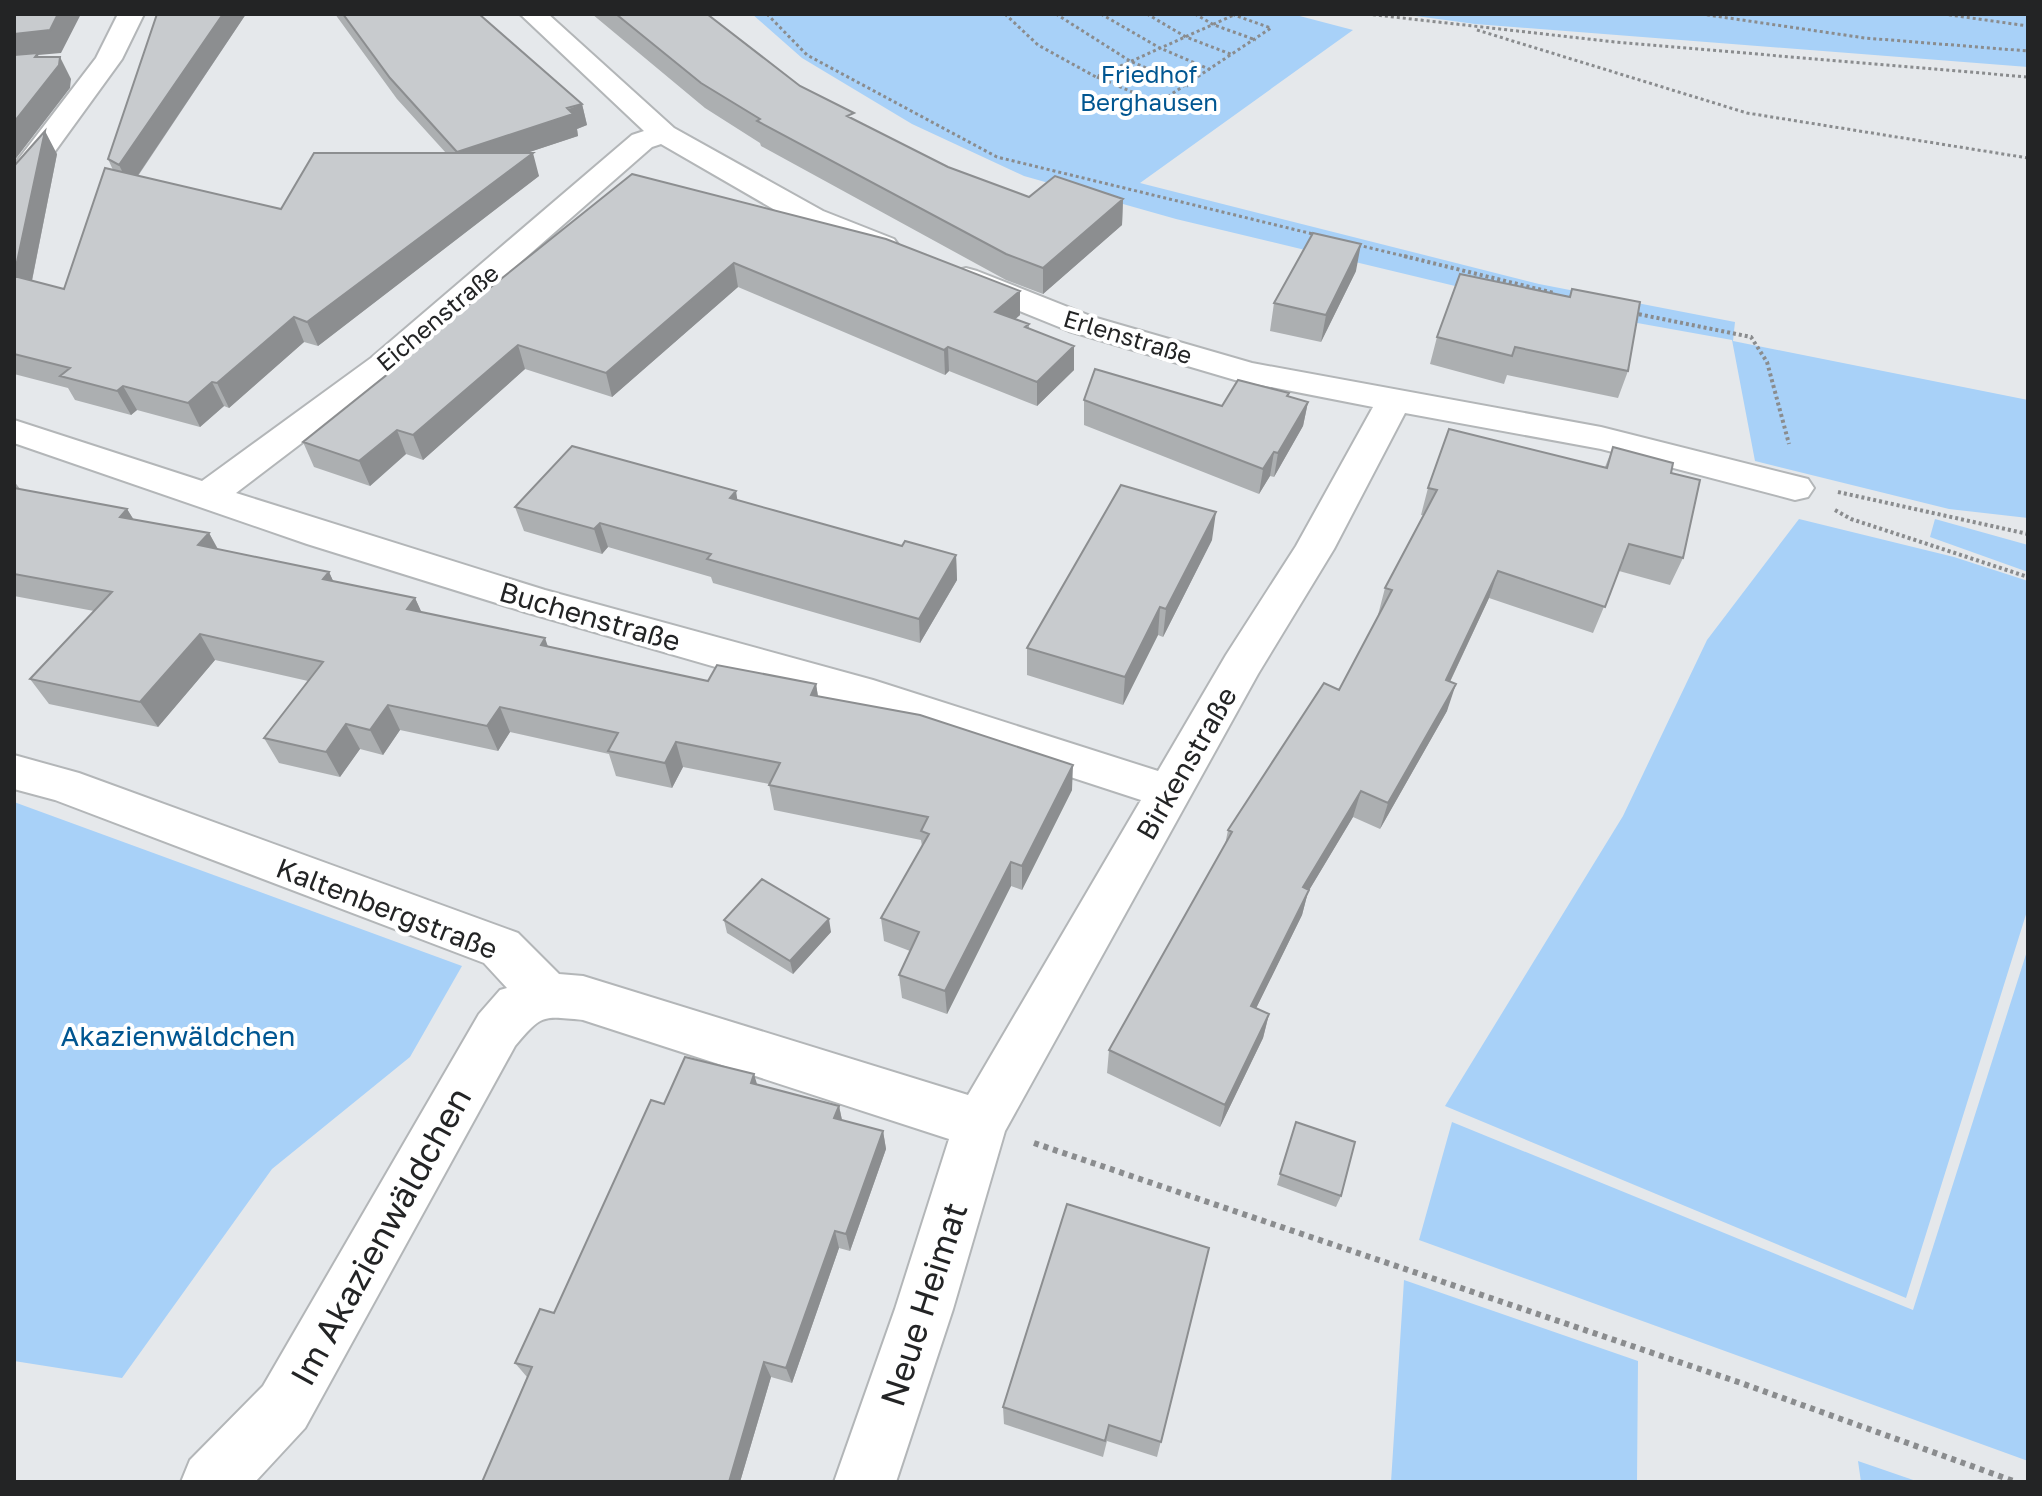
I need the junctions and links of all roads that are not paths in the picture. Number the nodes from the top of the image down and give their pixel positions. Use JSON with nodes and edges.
{"nodes":[{"id":1,"x":131,"y":14,"type":"edge"},
{"id":2,"x":533,"y":14,"type":"edge"},
{"id":3,"x":109,"y":59,"type":"junction"},
{"id":4,"x":78,"y":62,"type":"dead end"},
{"id":5,"x":664,"y":134,"type":"junction"},
{"id":6,"x":14,"y":181,"type":"edge"},
{"id":7,"x":1393,"y":402,"type":"junction"},
{"id":8,"x":14,"y":431,"type":"edge"},
{"id":9,"x":1795,"y":488,"type":"road end"},
{"id":10,"x":206,"y":497,"type":"junction"},
{"id":11,"x":14,"y":772,"type":"edge"},
{"id":12,"x":1169,"y":792,"type":"junction"},
{"id":13,"x":547,"y":995,"type":"junction"},
{"id":14,"x":980,"y":1124,"type":"junction"},
{"id":15,"x":212,"y":1482,"type":"edge"},
{"id":16,"x":865,"y":1482,"type":"edge"}],
"edges":[{"from":1,"to":3,"type":"street"},
{"from":2,"to":5,"type":"street","name":"Erlenstraße"},
{"from":3,"to":4,"type":"street"},
{"from":3,"to":6,"type":"street"},
{"from":5,"to":7,"type":"street","name":"Erlenstraße"},
{"from":5,"to":10,"type":"street","name":"Eichenstraße"},
{"from":7,"to":9,"type":"street","name":"Erlenstraße"},
{"from":7,"to":12,"type":"street","name":"Birkenstraße"},
{"from":8,"to":10,"type":"street","name":"Buchenstraße"},
{"from":10,"to":12,"type":"street","name":"Buchenstraße"},
{"from":11,"to":13,"type":"street","name":"Kaltenbergstraße"},
{"from":12,"to":14,"type":"street","name":"Birkenstraße"},
{"from":13,"to":14,"type":"street"},
{"from":13,"to":15,"type":"street","name":"Im Akazienwäldchen"},
{"from":14,"to":16,"type":"street","name":"Neue Heimat"}]}
